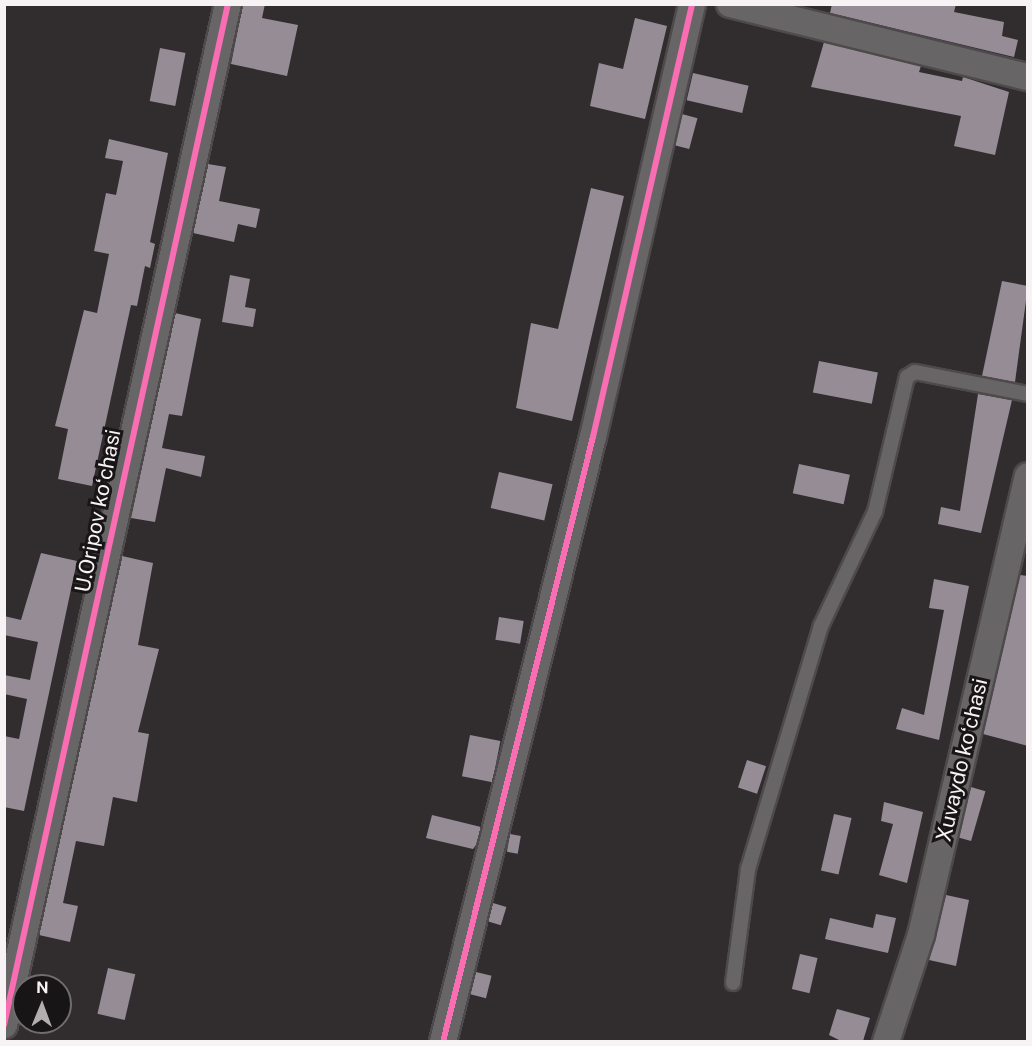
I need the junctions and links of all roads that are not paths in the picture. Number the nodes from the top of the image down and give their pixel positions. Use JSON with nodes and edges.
{"nodes":[{"id":1,"x":228,"y":4,"type":"edge"},
{"id":2,"x":692,"y":4,"type":"edge"},
{"id":3,"x":730,"y":4,"type":"edge"},
{"id":4,"x":1028,"y":77,"type":"edge"},
{"id":5,"x":1028,"y":393,"type":"edge"},
{"id":6,"x":1028,"y":476,"type":"edge"},
{"id":7,"x":733,"y":983,"type":"dead end"},
{"id":8,"x":4,"y":1025,"type":"edge"},
{"id":9,"x":443,"y":1041,"type":"edge"},
{"id":10,"x":886,"y":1041,"type":"edge"}],
"edges":[{"from":1,"to":8,"type":"street","name":"U.Oripov koʻchasi"},
{"from":2,"to":9,"type":"street"},
{"from":3,"to":4,"type":"street"},
{"from":5,"to":7,"type":"lane"},
{"from":6,"to":10,"type":"street","name":"Xuvaydo koʻchasi"}]}
